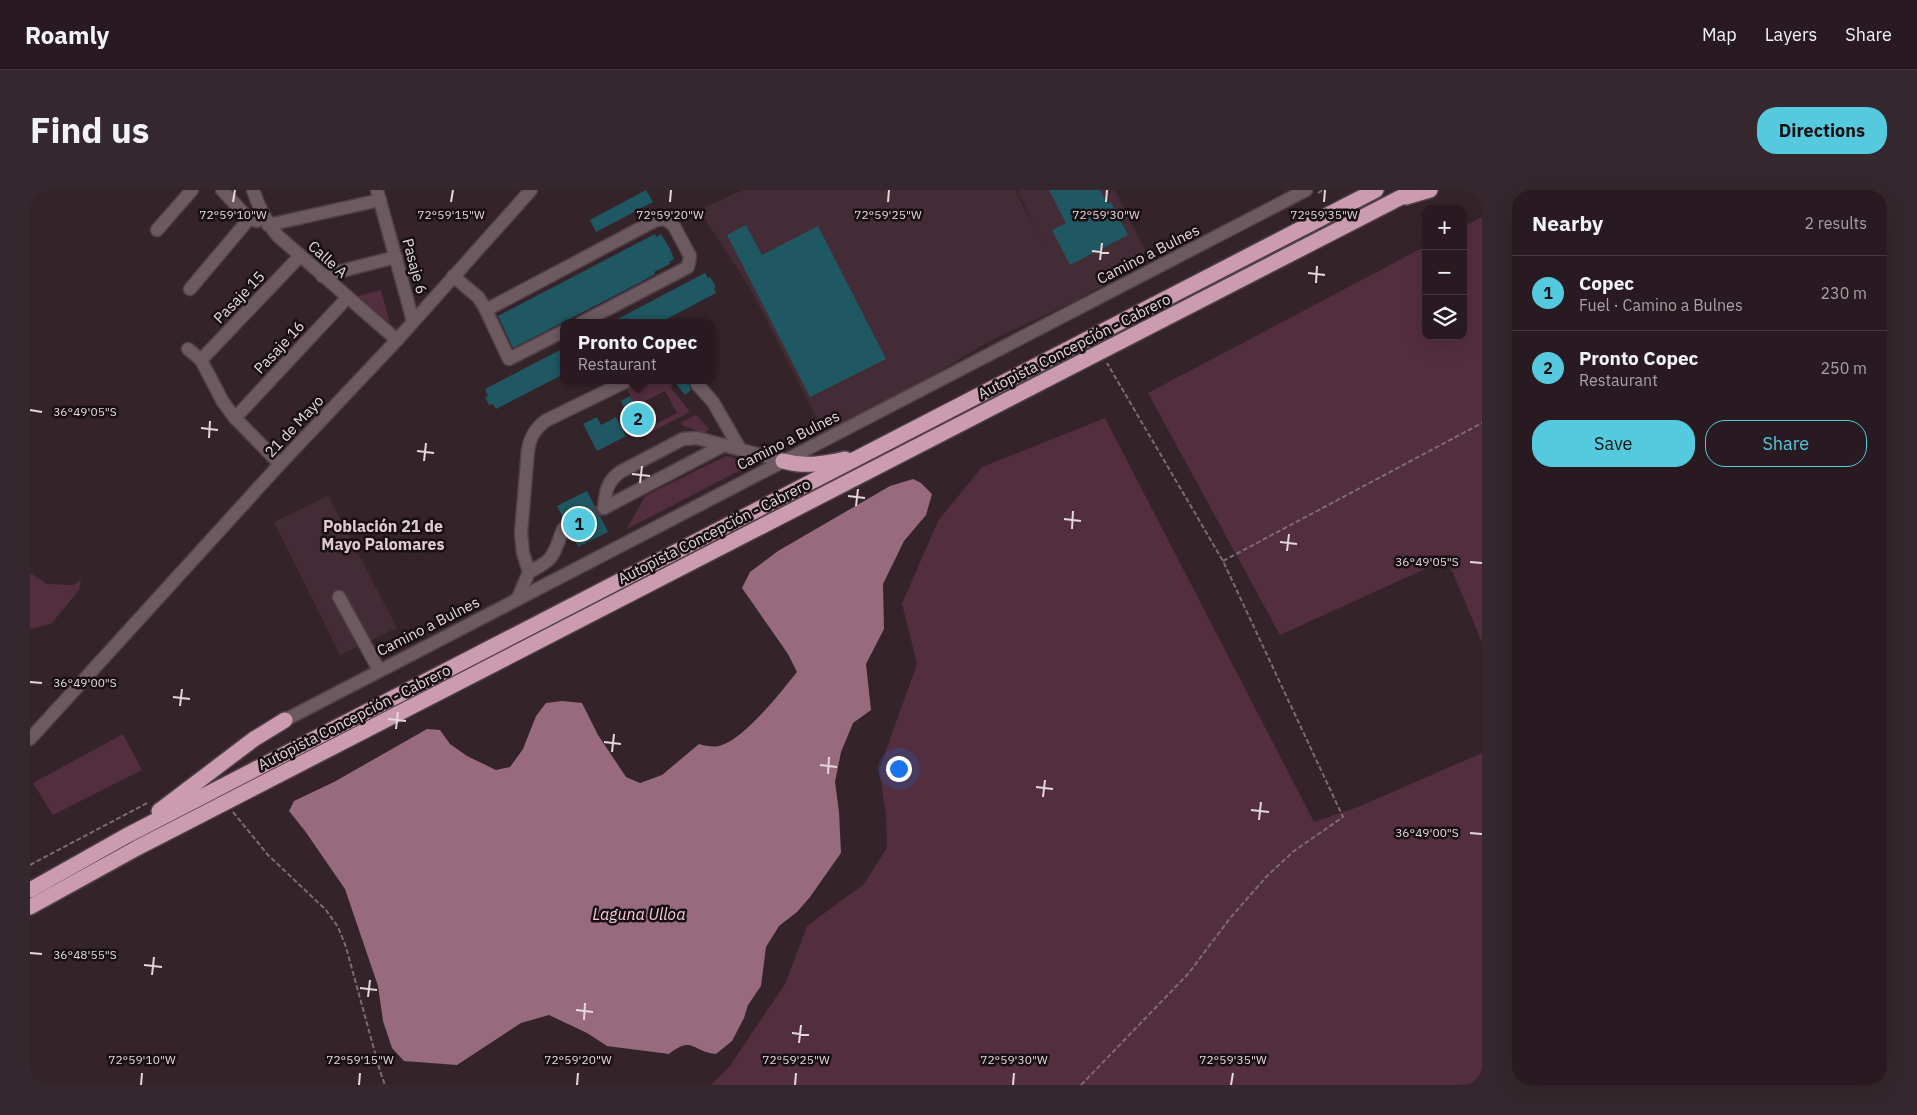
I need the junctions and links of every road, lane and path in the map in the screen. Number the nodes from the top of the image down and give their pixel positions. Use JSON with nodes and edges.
{"nodes":[{"id":1,"x":192,"y":190,"type":"edge"},
{"id":2,"x":222,"y":190,"type":"edge"},
{"id":3,"x":254,"y":190,"type":"edge"},
{"id":4,"x":1306,"y":190,"type":"edge"},
{"id":5,"x":1376,"y":190,"type":"edge"},
{"id":6,"x":1415,"y":190,"type":"edge"},
{"id":7,"x":1430,"y":190,"type":"edge"},
{"id":8,"x":526,"y":192,"type":"edge"},
{"id":9,"x":379,"y":195,"type":"edge"},
{"id":10,"x":1400,"y":198,"type":"junction"},
{"id":11,"x":250,"y":219,"type":"junction"},
{"id":12,"x":268,"y":225,"type":"junction"},
{"id":13,"x":157,"y":230,"type":"dead end"},
{"id":14,"x":300,"y":256,"type":"junction"},
{"id":15,"x":396,"y":257,"type":"junction"},
{"id":16,"x":322,"y":276,"type":"junction"},
{"id":17,"x":454,"y":276,"type":"junction"},
{"id":18,"x":190,"y":289,"type":"dead end"},
{"id":19,"x":348,"y":298,"type":"junction"},
{"id":20,"x":486,"y":310,"type":"junction"},
{"id":21,"x":589,"y":319,"type":"edge"},
{"id":22,"x":413,"y":322,"type":"junction"},
{"id":23,"x":560,"y":333,"type":"edge"},
{"id":24,"x":397,"y":340,"type":"junction"},
{"id":25,"x":188,"y":350,"type":"dead end"},
{"id":26,"x":1101,"y":352,"type":"junction"},
{"id":27,"x":201,"y":360,"type":"junction"},
{"id":28,"x":621,"y":384,"type":"edge"},
{"id":29,"x":697,"y":384,"type":"dead end"},
{"id":30,"x":235,"y":418,"type":"junction"},
{"id":31,"x":1482,"y":423,"type":"edge"},
{"id":32,"x":724,"y":445,"type":"junction"},
{"id":33,"x":740,"y":449,"type":"junction"},
{"id":34,"x":864,"y":455,"type":"junction"},
{"id":35,"x":782,"y":461,"type":"junction"},
{"id":36,"x":280,"y":464,"type":"junction"},
{"id":37,"x":563,"y":530,"type":"tunnel mouth"},
{"id":38,"x":1223,"y":561,"type":"junction"},
{"id":39,"x":529,"y":572,"type":"junction"},
{"id":40,"x":339,"y":597,"type":"dead end"},
{"id":41,"x":518,"y":598,"type":"junction"},
{"id":42,"x":379,"y":670,"type":"junction"},
{"id":43,"x":285,"y":720,"type":"joint"},
{"id":44,"x":30,"y":739,"type":"edge"},
{"id":45,"x":226,"y":803,"type":"junction"},
{"id":46,"x":126,"y":836,"type":"junction"},
{"id":47,"x":30,"y":890,"type":"edge"},
{"id":48,"x":30,"y":907,"type":"edge"},
{"id":49,"x":385,"y":1085,"type":"edge"},
{"id":50,"x":1081,"y":1085,"type":"edge"}],
"edges":[{"from":1,"to":13,"type":"street"},
{"from":2,"to":11,"type":"street"},
{"from":3,"to":12,"type":"street","name":"Calle A"},
{"from":4,"to":35,"type":"street","name":"Camino a Bulnes"},
{"from":5,"to":34,"type":"highway","name":"Autopista Concepción - Cabrero"},
{"from":6,"to":10,"type":"highway","name":"Autopista Concepción - Cabrero"},
{"from":7,"to":10,"type":"highway"},
{"from":8,"to":17,"type":"street","name":"21 de Mayo"},
{"from":9,"to":12,"type":"street"},
{"from":9,"to":15,"type":"street","name":"Pasaje 6"},
{"from":10,"to":26,"type":"highway","name":"Autopista Concepción - Cabrero"},
{"from":11,"to":12,"type":"street"},
{"from":11,"to":18,"type":"street"},
{"from":12,"to":14,"type":"street","name":"Calle A"},
{"from":14,"to":16,"type":"street","name":"Calle A"},
{"from":14,"to":27,"type":"street","name":"Pasaje 15"},
{"from":15,"to":16,"type":"street"},
{"from":15,"to":22,"type":"street","name":"Pasaje 6"},
{"from":16,"to":19,"type":"street","name":"Calle A"},
{"from":17,"to":20,"type":"street"},
{"from":17,"to":22,"type":"street","name":"21 de Mayo"},
{"from":19,"to":24,"type":"street","name":"Calle A"},
{"from":19,"to":30,"type":"street","name":"Pasaje 16"},
{"from":20,"to":21,"type":"street"},
{"from":20,"to":23,"type":"street"},
{"from":22,"to":24,"type":"street","name":"21 de Mayo"},
{"from":24,"to":36,"type":"street","name":"21 de Mayo"},
{"from":25,"to":27,"type":"street"},
{"from":26,"to":38,"type":"path"},
{"from":26,"to":45,"type":"highway","name":"Autopista Concepción - Cabrero"},
{"from":27,"to":30,"type":"street"},
{"from":28,"to":39,"type":"street"},
{"from":29,"to":33,"type":"street"},
{"from":30,"to":36,"type":"street"},
{"from":31,"to":38,"type":"path"},
{"from":32,"to":32,"type":"street"},
{"from":32,"to":33,"type":"street"},
{"from":33,"to":35,"type":"street"},
{"from":34,"to":35,"type":"highway"},
{"from":34,"to":46,"type":"highway","name":"Autopista Concepción - Cabrero"},
{"from":35,"to":41,"type":"street","name":"Camino a Bulnes"},
{"from":36,"to":44,"type":"street","name":"21 de Mayo"},
{"from":37,"to":39,"type":"street"},
{"from":38,"to":50,"type":"path"},
{"from":39,"to":41,"type":"street"},
{"from":40,"to":42,"type":"street"},
{"from":41,"to":42,"type":"street","name":"Camino a Bulnes"},
{"from":42,"to":43,"type":"street","name":"Camino a Bulnes"},
{"from":43,"to":46,"type":"highway"},
{"from":45,"to":48,"type":"highway","name":"Autopista Concepción - Cabrero"},
{"from":45,"to":49,"type":"path"},
{"from":46,"to":47,"type":"highway","name":"Autopista Concepción - Cabrero"}]}
